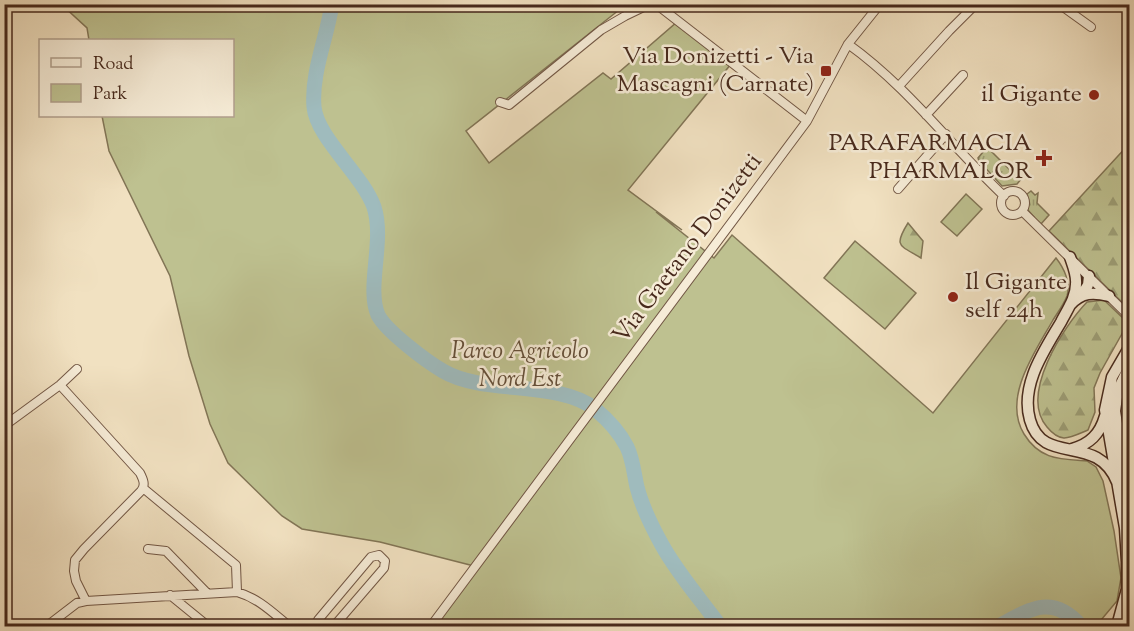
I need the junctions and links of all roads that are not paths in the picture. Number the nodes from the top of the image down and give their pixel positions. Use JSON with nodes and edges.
{"nodes":[{"id":1,"x":650,"y":4,"type":"edge"},
{"id":2,"x":656,"y":4,"type":"edge"},
{"id":3,"x":880,"y":4,"type":"edge"},
{"id":4,"x":976,"y":4,"type":"edge"},
{"id":5,"x":1059,"y":4,"type":"edge"},
{"id":6,"x":1091,"y":27,"type":"dead end"},
{"id":7,"x":848,"y":44,"type":"junction"},
{"id":8,"x":963,"y":75,"type":"dead end"},
{"id":9,"x":899,"y":87,"type":"junction"},
{"id":10,"x":500,"y":102,"type":"dead end"},
{"id":11,"x":926,"y":115,"type":"junction"},
{"id":12,"x":807,"y":121,"type":"junction"},
{"id":13,"x":946,"y":134,"type":"junction"},
{"id":14,"x":898,"y":189,"type":"dead end"},
{"id":15,"x":1004,"y":196,"type":"junction"},
{"id":16,"x":1022,"y":211,"type":"junction"},
{"id":17,"x":1070,"y":257,"type":"junction"},
{"id":18,"x":1089,"y":276,"type":"junction"},
{"id":19,"x":1076,"y":285,"type":"junction"},
{"id":20,"x":1081,"y":296,"type":"junction"},
{"id":21,"x":1109,"y":296,"type":"junction"},
{"id":22,"x":1070,"y":306,"type":"junction"},
{"id":23,"x":1130,"y":317,"type":"edge"},
{"id":24,"x":1130,"y":346,"type":"edge"},
{"id":25,"x":1130,"y":365,"type":"edge"},
{"id":26,"x":77,"y":369,"type":"dead end"},
{"id":27,"x":60,"y":385,"type":"junction"},
{"id":28,"x":1109,"y":408,"type":"junction"},
{"id":29,"x":4,"y":426,"type":"edge"},
{"id":30,"x":1069,"y":449,"type":"junction"},
{"id":31,"x":1122,"y":465,"type":"junction"},
{"id":32,"x":1117,"y":482,"type":"junction"},
{"id":33,"x":1130,"y":483,"type":"edge"},
{"id":34,"x":144,"y":488,"type":"junction"},
{"id":35,"x":1130,"y":508,"type":"edge"},
{"id":36,"x":148,"y":549,"type":"dead end"},
{"id":37,"x":237,"y":592,"type":"junction"},
{"id":38,"x":207,"y":593,"type":"junction"},
{"id":39,"x":170,"y":596,"type":"junction"},
{"id":40,"x":336,"y":598,"type":"junction"},
{"id":41,"x":86,"y":601,"type":"junction"},
{"id":42,"x":1130,"y":601,"type":"edge"},
{"id":43,"x":349,"y":609,"type":"junction"},
{"id":44,"x":47,"y":627,"type":"edge"},
{"id":45,"x":208,"y":627,"type":"edge"},
{"id":46,"x":289,"y":627,"type":"edge"},
{"id":47,"x":317,"y":627,"type":"edge"},
{"id":48,"x":334,"y":627,"type":"edge"},
{"id":49,"x":431,"y":627,"type":"edge"},
{"id":50,"x":1118,"y":627,"type":"edge"}],
"edges":[{"from":1,"to":10,"type":"street"},
{"from":2,"to":12,"type":"street"},
{"from":3,"to":7,"type":"street","name":"Via Gaetano Donizetti"},
{"from":4,"to":9,"type":"street"},
{"from":5,"to":6,"type":"street"},
{"from":7,"to":9,"type":"street"},
{"from":7,"to":12,"type":"street","name":"Via Gaetano Donizetti"},
{"from":8,"to":11,"type":"street"},
{"from":9,"to":11,"type":"street"},
{"from":11,"to":13,"type":"street"},
{"from":12,"to":49,"type":"street","name":"Via Gaetano Donizetti"},
{"from":13,"to":14,"type":"street"},
{"from":13,"to":15,"type":"street"},
{"from":15,"to":16,"type":"street"},
{"from":15,"to":16,"type":"street"},
{"from":16,"to":17,"type":"street"},
{"from":17,"to":18,"type":"street"},
{"from":17,"to":19,"type":"main road"},
{"from":18,"to":19,"type":"main road"},
{"from":18,"to":20,"type":"main road"},
{"from":18,"to":21,"type":"street"},
{"from":19,"to":22,"type":"main road"},
{"from":20,"to":21,"type":"main road"},
{"from":20,"to":22,"type":"main road"},
{"from":21,"to":23,"type":"street"},
{"from":22,"to":30,"type":"main road"},
{"from":24,"to":28,"type":"main road"},
{"from":25,"to":28,"type":"main road"},
{"from":26,"to":27,"type":"street"},
{"from":27,"to":29,"type":"street"},
{"from":27,"to":34,"type":"street"},
{"from":28,"to":30,"type":"main road"},
{"from":28,"to":31,"type":"main road"},
{"from":28,"to":32,"type":"main road"},
{"from":30,"to":32,"type":"main road"},
{"from":31,"to":33,"type":"main road"},
{"from":31,"to":35,"type":"main road"},
{"from":32,"to":50,"type":"main road"},
{"from":34,"to":37,"type":"street"},
{"from":34,"to":41,"type":"street"},
{"from":36,"to":38,"type":"street"},
{"from":37,"to":38,"type":"street"},
{"from":37,"to":46,"type":"street"},
{"from":38,"to":39,"type":"street"},
{"from":39,"to":41,"type":"street"},
{"from":39,"to":45,"type":"street"},
{"from":40,"to":43,"type":"street"},
{"from":40,"to":43,"type":"street"},
{"from":40,"to":47,"type":"street"},
{"from":41,"to":44,"type":"street"},
{"from":42,"to":50,"type":"main road"},
{"from":43,"to":48,"type":"street"}]}
